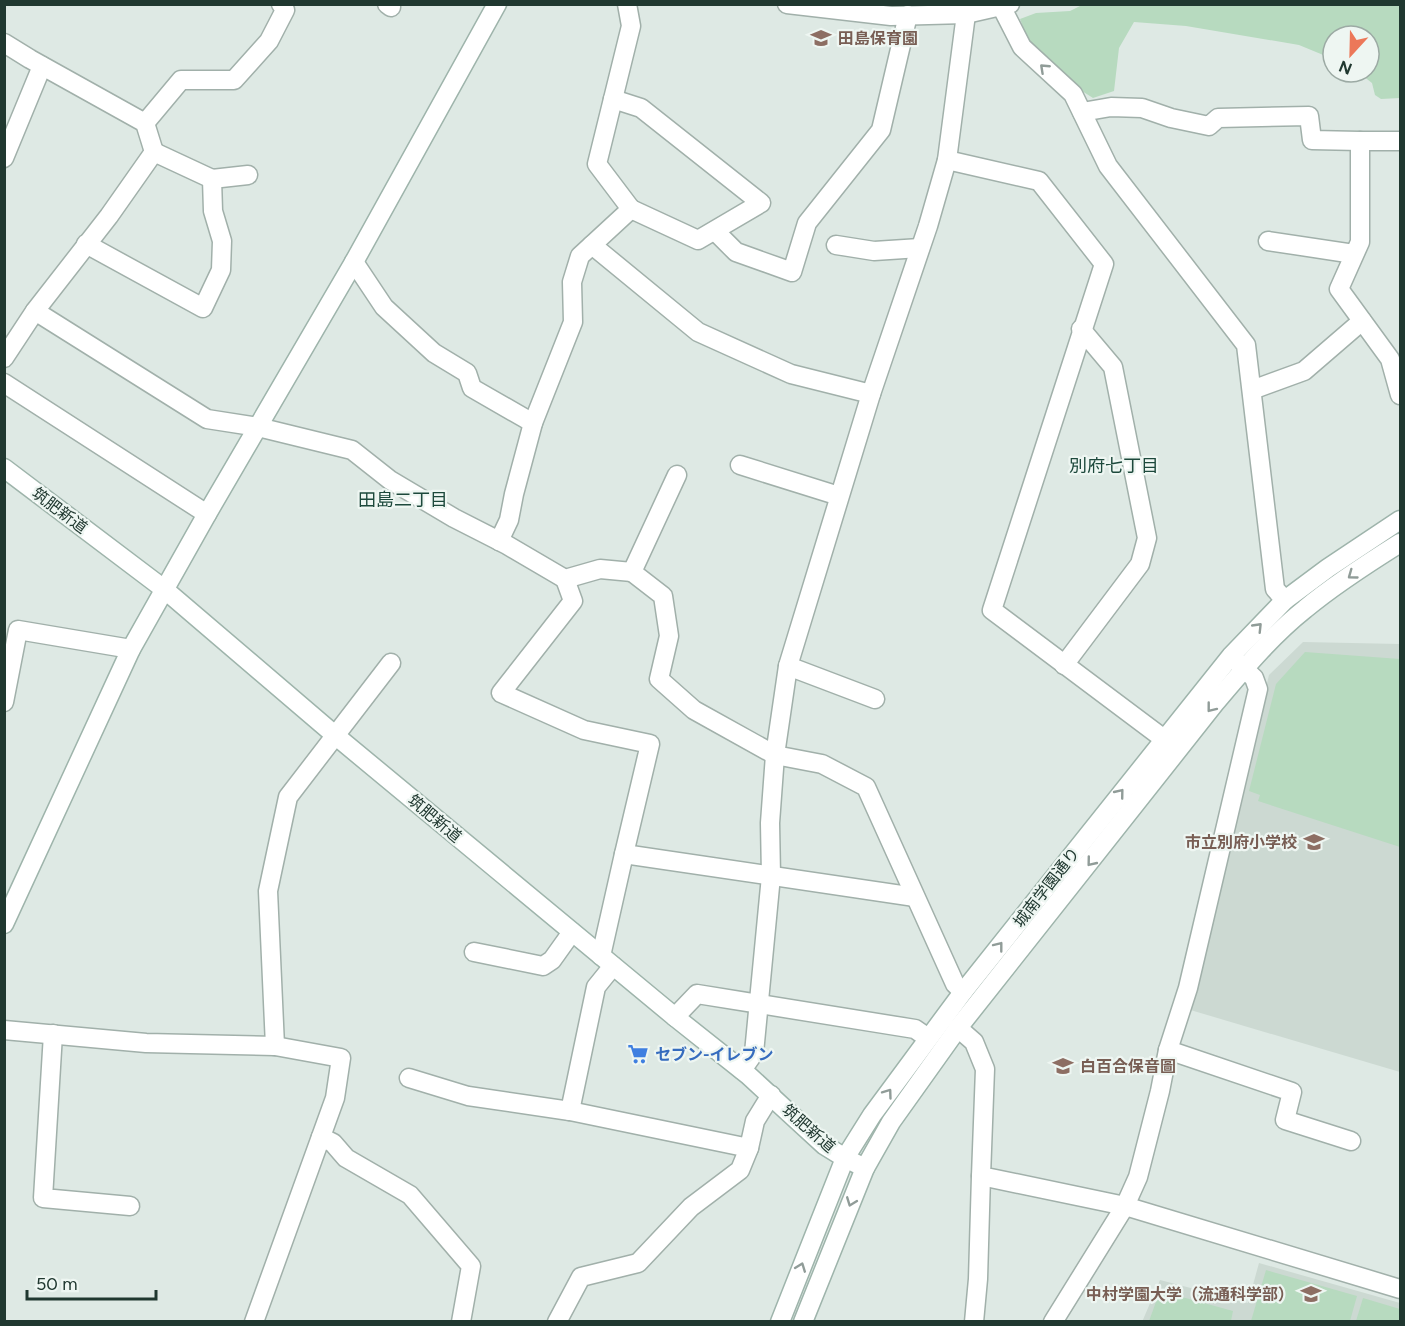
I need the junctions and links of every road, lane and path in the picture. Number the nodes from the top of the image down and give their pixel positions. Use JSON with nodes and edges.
{"nodes":[{"id":1,"x":281,"y":4,"type":"edge"},
{"id":2,"x":497,"y":4,"type":"edge"},
{"id":3,"x":627,"y":4,"type":"edge"},
{"id":4,"x":787,"y":4,"type":"edge"},
{"id":5,"x":999,"y":6,"type":"edge"},
{"id":6,"x":896,"y":12,"type":"edge"},
{"id":7,"x":966,"y":14,"type":"junction"},
{"id":8,"x":4,"y":43,"type":"edge"},
{"id":9,"x":42,"y":66,"type":"junction"},
{"id":10,"x":613,"y":99,"type":"junction"},
{"id":11,"x":1082,"y":112,"type":"junction"},
{"id":12,"x":145,"y":123,"type":"junction"},
{"id":13,"x":1360,"y":141,"type":"junction"},
{"id":14,"x":1401,"y":141,"type":"edge"},
{"id":15,"x":154,"y":152,"type":"junction"},
{"id":16,"x":4,"y":158,"type":"edge"},
{"id":17,"x":947,"y":160,"type":"junction"},
{"id":18,"x":248,"y":175,"type":"dead end"},
{"id":19,"x":212,"y":178,"type":"junction"},
{"id":20,"x":631,"y":209,"type":"junction"},
{"id":21,"x":716,"y":231,"type":"junction"},
{"id":22,"x":1268,"y":241,"type":"dead end"},
{"id":23,"x":86,"y":244,"type":"junction"},
{"id":24,"x":592,"y":245,"type":"junction"},
{"id":25,"x":836,"y":245,"type":"dead end"},
{"id":26,"x":920,"y":248,"type":"junction"},
{"id":27,"x":1354,"y":254,"type":"junction"},
{"id":28,"x":354,"y":262,"type":"junction"},
{"id":29,"x":35,"y":310,"type":"junction"},
{"id":30,"x":1362,"y":321,"type":"junction"},
{"id":31,"x":1082,"y":329,"type":"junction"},
{"id":32,"x":4,"y":358,"type":"edge"},
{"id":33,"x":4,"y":383,"type":"edge"},
{"id":34,"x":1252,"y":390,"type":"junction"},
{"id":35,"x":871,"y":394,"type":"junction"},
{"id":36,"x":1401,"y":395,"type":"edge"},
{"id":37,"x":533,"y":423,"type":"junction"},
{"id":38,"x":258,"y":427,"type":"junction"},
{"id":39,"x":740,"y":465,"type":"dead end"},
{"id":40,"x":6,"y":474,"type":"edge"},
{"id":41,"x":677,"y":475,"type":"dead end"},
{"id":42,"x":839,"y":496,"type":"junction"},
{"id":43,"x":207,"y":514,"type":"junction"},
{"id":44,"x":1401,"y":520,"type":"edge"},
{"id":45,"x":500,"y":541,"type":"junction"},
{"id":46,"x":1401,"y":543,"type":"edge"},
{"id":47,"x":632,"y":572,"type":"junction"},
{"id":48,"x":565,"y":579,"type":"junction"},
{"id":49,"x":164,"y":589,"type":"junction"},
{"id":50,"x":1285,"y":600,"type":"junction"},
{"id":51,"x":131,"y":649,"type":"junction"},
{"id":52,"x":1238,"y":662,"type":"junction"},
{"id":53,"x":391,"y":663,"type":"dead end"},
{"id":54,"x":1064,"y":665,"type":"junction"},
{"id":55,"x":788,"y":666,"type":"junction"},
{"id":56,"x":875,"y":699,"type":"dead end"},
{"id":57,"x":4,"y":702,"type":"edge"},
{"id":58,"x":336,"y":736,"type":"junction"},
{"id":59,"x":1164,"y":739,"type":"junction"},
{"id":60,"x":775,"y":755,"type":"junction"},
{"id":61,"x":624,"y":854,"type":"junction"},
{"id":62,"x":771,"y":876,"type":"junction"},
{"id":63,"x":915,"y":897,"type":"junction"},
{"id":64,"x":4,"y":924,"type":"edge"},
{"id":65,"x":572,"y":932,"type":"junction"},
{"id":66,"x":474,"y":952,"type":"dead end"},
{"id":67,"x":607,"y":961,"type":"junction"},
{"id":68,"x":963,"y":992,"type":"junction"},
{"id":69,"x":759,"y":1004,"type":"junction"},
{"id":70,"x":675,"y":1017,"type":"junction"},
{"id":71,"x":958,"y":1028,"type":"junction"},
{"id":72,"x":4,"y":1030,"type":"edge"},
{"id":73,"x":53,"y":1034,"type":"junction"},
{"id":74,"x":928,"y":1038,"type":"junction"},
{"id":75,"x":275,"y":1046,"type":"junction"},
{"id":76,"x":1168,"y":1050,"type":"junction"},
{"id":77,"x":742,"y":1070,"type":"junction"},
{"id":78,"x":409,"y":1078,"type":"dead end"},
{"id":79,"x":771,"y":1095,"type":"junction"},
{"id":80,"x":570,"y":1111,"type":"junction"},
{"id":81,"x":321,"y":1137,"type":"junction"},
{"id":82,"x":1351,"y":1141,"type":"dead end"},
{"id":83,"x":749,"y":1148,"type":"junction"},
{"id":84,"x":845,"y":1158,"type":"junction"},
{"id":85,"x":865,"y":1168,"type":"junction"},
{"id":86,"x":981,"y":1176,"type":"junction"},
{"id":87,"x":130,"y":1206,"type":"dead end"},
{"id":88,"x":1125,"y":1206,"type":"junction"},
{"id":89,"x":1401,"y":1289,"type":"edge"},
{"id":90,"x":254,"y":1322,"type":"edge"},
{"id":91,"x":461,"y":1322,"type":"edge"},
{"id":92,"x":557,"y":1322,"type":"edge"},
{"id":93,"x":780,"y":1322,"type":"edge"},
{"id":94,"x":803,"y":1322,"type":"edge"},
{"id":95,"x":974,"y":1322,"type":"edge"},
{"id":96,"x":1053,"y":1322,"type":"edge"}],
"edges":[{"from":1,"to":12,"type":"street"},
{"from":2,"to":28,"type":"street"},
{"from":3,"to":10,"type":"street"},
{"from":4,"to":6,"type":"street"},
{"from":5,"to":7,"type":"street"},
{"from":11,"to":5,"type":"street","one_way":true},
{"from":6,"to":7,"type":"street"},
{"from":6,"to":21,"type":"street"},
{"from":7,"to":17,"type":"street"},
{"from":8,"to":9,"type":"street"},
{"from":9,"to":12,"type":"street"},
{"from":9,"to":16,"type":"street"},
{"from":10,"to":20,"type":"street"},
{"from":10,"to":21,"type":"street"},
{"from":11,"to":13,"type":"street"},
{"from":11,"to":34,"type":"street"},
{"from":12,"to":15,"type":"street"},
{"from":13,"to":14,"type":"street"},
{"from":13,"to":27,"type":"street"},
{"from":15,"to":19,"type":"street"},
{"from":15,"to":23,"type":"street"},
{"from":17,"to":26,"type":"street"},
{"from":17,"to":31,"type":"street"},
{"from":18,"to":19,"type":"street"},
{"from":19,"to":23,"type":"street"},
{"from":20,"to":21,"type":"street"},
{"from":20,"to":24,"type":"street"},
{"from":22,"to":27,"type":"street"},
{"from":23,"to":29,"type":"street"},
{"from":24,"to":35,"type":"street"},
{"from":24,"to":37,"type":"street"},
{"from":25,"to":26,"type":"street"},
{"from":26,"to":35,"type":"street"},
{"from":27,"to":30,"type":"street"},
{"from":28,"to":37,"type":"street"},
{"from":28,"to":38,"type":"street"},
{"from":29,"to":32,"type":"street"},
{"from":29,"to":38,"type":"street"},
{"from":30,"to":34,"type":"street"},
{"from":30,"to":36,"type":"street"},
{"from":31,"to":54,"type":"street"},
{"from":31,"to":54,"type":"street"},
{"from":33,"to":43,"type":"street"},
{"from":34,"to":50,"type":"street"},
{"from":35,"to":42,"type":"street"},
{"from":37,"to":45,"type":"street"},
{"from":38,"to":43,"type":"street"},
{"from":38,"to":45,"type":"street"},
{"from":39,"to":42,"type":"street"},
{"from":40,"to":49,"type":"street","name":"筑肥新道"},
{"from":41,"to":47,"type":"street"},
{"from":42,"to":55,"type":"street"},
{"from":43,"to":49,"type":"street"},
{"from":44,"to":50,"type":"street","name":"城南学園通り"},
{"from":45,"to":48,"type":"street"},
{"from":46,"to":52,"type":"street","name":"城南学園通り","one_way":true},
{"from":47,"to":48,"type":"street"},
{"from":47,"to":60,"type":"street"},
{"from":48,"to":61,"type":"street"},
{"from":49,"to":51,"type":"street"},
{"from":49,"to":58,"type":"street","name":"筑肥新道"},
{"from":52,"to":50,"type":"street","name":"城南学園通り","one_way":true},
{"from":51,"to":57,"type":"street"},
{"from":51,"to":64,"type":"street"},
{"from":52,"to":59,"type":"street","name":"城南学園通り"},
{"from":52,"to":71,"type":"street","name":"城南学園通り","one_way":true},
{"from":52,"to":76,"type":"street"},
{"from":53,"to":58,"type":"street"},
{"from":54,"to":59,"type":"street"},
{"from":55,"to":56,"type":"street"},
{"from":55,"to":60,"type":"street"},
{"from":58,"to":65,"type":"street","name":"筑肥新道"},
{"from":58,"to":75,"type":"street"},
{"from":68,"to":59,"type":"street","name":"城南学園通り","one_way":true},
{"from":60,"to":62,"type":"street"},
{"from":60,"to":63,"type":"street"},
{"from":61,"to":62,"type":"street"},
{"from":61,"to":67,"type":"street"},
{"from":62,"to":63,"type":"street"},
{"from":62,"to":69,"type":"street"},
{"from":63,"to":68,"type":"street"},
{"from":65,"to":66,"type":"street"},
{"from":65,"to":67,"type":"street","name":"筑肥新道"},
{"from":67,"to":70,"type":"street","name":"筑肥新道"},
{"from":67,"to":80,"type":"street"},
{"from":68,"to":74,"type":"street","name":"城南学園通り"},
{"from":69,"to":70,"type":"street"},
{"from":69,"to":74,"type":"street"},
{"from":69,"to":77,"type":"street"},
{"from":70,"to":77,"type":"street","name":"筑肥新道"},
{"from":71,"to":85,"type":"street","name":"城南学園通り"},
{"from":71,"to":86,"type":"street"},
{"from":72,"to":73,"type":"street"},
{"from":73,"to":75,"type":"street"},
{"from":73,"to":87,"type":"street"},
{"from":84,"to":74,"type":"street","name":"城南学園通り","one_way":true},
{"from":75,"to":81,"type":"street"},
{"from":76,"to":82,"type":"street"},
{"from":76,"to":88,"type":"street"},
{"from":77,"to":79,"type":"street","name":"筑肥新道"},
{"from":78,"to":80,"type":"street"},
{"from":79,"to":83,"type":"street"},
{"from":79,"to":84,"type":"street","name":"筑肥新道"},
{"from":80,"to":83,"type":"street"},
{"from":81,"to":90,"type":"street"},
{"from":81,"to":91,"type":"street"},
{"from":83,"to":92,"type":"street"},
{"from":84,"to":85,"type":"street","name":"筑肥新道"},
{"from":93,"to":84,"type":"street","name":"城南学園通り","one_way":true},
{"from":85,"to":94,"type":"street","name":"城南学園通り","one_way":true},
{"from":86,"to":88,"type":"street"},
{"from":86,"to":95,"type":"street"},
{"from":88,"to":89,"type":"street"},
{"from":88,"to":96,"type":"street"}]}
